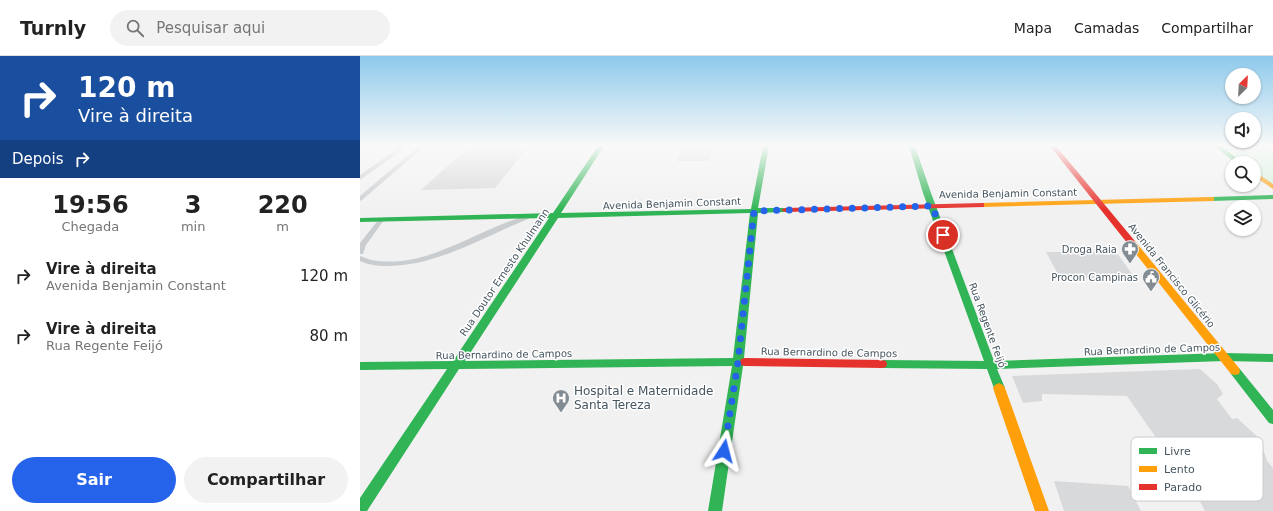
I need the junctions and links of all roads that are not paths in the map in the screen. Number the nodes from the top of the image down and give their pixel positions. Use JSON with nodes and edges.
{"nodes":[{"id":1,"x":375,"y":167,"type":"edge"},
{"id":2,"x":397,"y":167,"type":"edge"},
{"id":3,"x":587,"y":167,"type":"edge"},
{"id":4,"x":762,"y":167,"type":"edge"},
{"id":5,"x":919,"y":167,"type":"edge"},
{"id":6,"x":1071,"y":167,"type":"edge"},
{"id":7,"x":360,"y":178,"type":"edge"},
{"id":8,"x":1261,"y":178,"type":"edge"},
{"id":9,"x":1273,"y":187,"type":"edge"},
{"id":10,"x":1273,"y":197,"type":"edge"},
{"id":11,"x":360,"y":199,"type":"edge"},
{"id":12,"x":1100,"y":202,"type":"junction"},
{"id":13,"x":932,"y":206,"type":"junction"},
{"id":14,"x":754,"y":211,"type":"junction"},
{"id":15,"x":528,"y":217,"type":"junction"},
{"id":16,"x":554,"y":217,"type":"junction"},
{"id":17,"x":360,"y":220,"type":"edge"},
{"id":18,"x":381,"y":220,"type":"junction"},
{"id":19,"x":360,"y":252,"type":"edge"},
{"id":20,"x":360,"y":258,"type":"edge"},
{"id":21,"x":1224,"y":357,"type":"junction"},
{"id":22,"x":1273,"y":358,"type":"edge"},
{"id":23,"x":738,"y":362,"type":"junction"},
{"id":24,"x":991,"y":365,"type":"junction"},
{"id":25,"x":360,"y":366,"type":"edge"},
{"id":26,"x":454,"y":366,"type":"junction"},
{"id":27,"x":1273,"y":419,"type":"edge"},
{"id":28,"x":360,"y":510,"type":"edge"},
{"id":29,"x":715,"y":511,"type":"edge"},
{"id":30,"x":1042,"y":511,"type":"edge"}],
"edges":[{"from":1,"to":7,"type":"lane"},
{"from":2,"to":11,"type":"lane"},
{"from":3,"to":16,"type":"main road","name":"Rua Doutor Ernesto Khulmann"},
{"from":4,"to":14,"type":"main road"},
{"from":5,"to":13,"type":"main road","name":"Rua Regente Feijó"},
{"from":6,"to":12,"type":"main road","name":"Avenida Francisco Glicério"},
{"from":8,"to":9,"type":"main road"},
{"from":10,"to":12,"type":"main road","name":"Avenida Benjamin Constant"},
{"from":12,"to":13,"type":"main road","name":"Avenida Benjamin Constant"},
{"from":12,"to":21,"type":"main road","name":"Avenida Francisco Glicério"},
{"from":13,"to":14,"type":"main road","name":"Avenida Benjamin Constant"},
{"from":13,"to":24,"type":"main road","name":"Rua Regente Feijó"},
{"from":14,"to":16,"type":"main road","name":"Avenida Benjamin Constant"},
{"from":14,"to":23,"type":"main road"},
{"from":15,"to":16,"type":"main road","name":"Avenida Benjamin Constant"},
{"from":15,"to":18,"type":"main road","name":"Avenida Benjamin Constant"},
{"from":15,"to":20,"type":"lane"},
{"from":16,"to":26,"type":"main road","name":"Rua Doutor Ernesto Khulmann"},
{"from":17,"to":18,"type":"main road","name":"Avenida Benjamin Constant"},
{"from":18,"to":19,"type":"lane"},
{"from":21,"to":22,"type":"main road","name":"Rua Bernardino de Campos"},
{"from":21,"to":24,"type":"main road","name":"Rua Bernardino de Campos"},
{"from":21,"to":27,"type":"main road","name":"Avenida Francisco Glicério"},
{"from":23,"to":24,"type":"main road","name":"Rua Bernardino de Campos"},
{"from":23,"to":26,"type":"main road","name":"Rua Bernardino de Campos"},
{"from":23,"to":29,"type":"main road"},
{"from":24,"to":30,"type":"main road","name":"Rua Regente Feijó"},
{"from":25,"to":26,"type":"main road","name":"Rua Bernardino de Campos"},
{"from":26,"to":28,"type":"main road","name":"Rua Doutor Ernesto Khulmann"}]}
